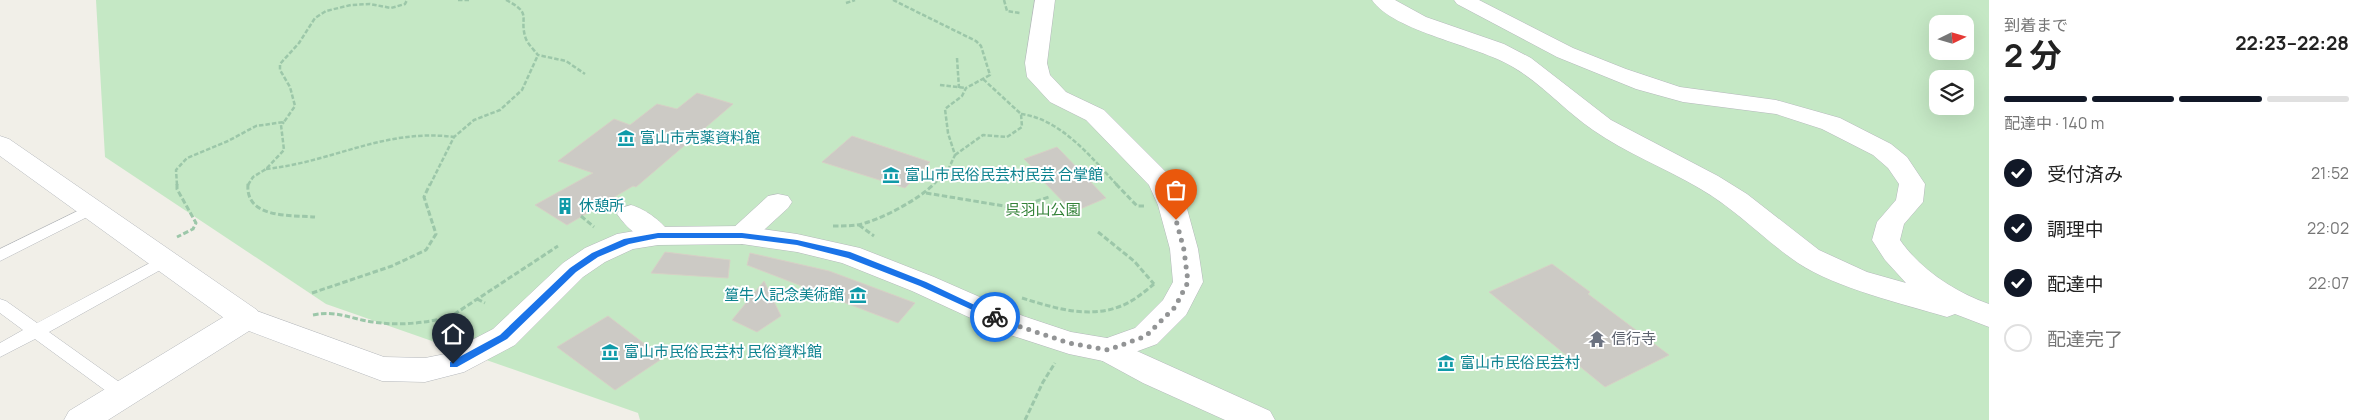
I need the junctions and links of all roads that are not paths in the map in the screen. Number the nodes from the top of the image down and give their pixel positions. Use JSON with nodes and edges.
{"nodes":[{"id":1,"x":1045,"y":0,"type":"edge"},
{"id":2,"x":1382,"y":0,"type":"edge"},
{"id":3,"x":1464,"y":0,"type":"edge"},
{"id":4,"x":0,"y":144,"type":"edge"},
{"id":5,"x":778,"y":202,"type":"dead end"},
{"id":6,"x":92,"y":209,"type":"junction"},
{"id":7,"x":631,"y":214,"type":"dead end"},
{"id":8,"x":742,"y":235,"type":"junction"},
{"id":9,"x":658,"y":236,"type":"junction"},
{"id":10,"x":158,"y":255,"type":"junction"},
{"id":11,"x":0,"y":256,"type":"edge"},
{"id":12,"x":0,"y":305,"type":"edge"},
{"id":13,"x":1961,"y":307,"type":"junction"},
{"id":14,"x":1989,"y":316,"type":"edge"},
{"id":15,"x":258,"y":322,"type":"junction"},
{"id":16,"x":36,"y":331,"type":"junction"},
{"id":17,"x":1108,"y":350,"type":"junction"},
{"id":18,"x":0,"y":351,"type":"edge"},
{"id":19,"x":123,"y":394,"type":"junction"},
{"id":20,"x":81,"y":420,"type":"edge"},
{"id":21,"x":1258,"y":420,"type":"edge"}],
"edges":[{"from":1,"to":17,"type":"street"},
{"from":2,"to":13,"type":"street"},
{"from":3,"to":13,"type":"street"},
{"from":4,"to":6,"type":"street"},
{"from":5,"to":8,"type":"street"},
{"from":6,"to":10,"type":"street"},
{"from":6,"to":11,"type":"lane"},
{"from":7,"to":9,"type":"street"},
{"from":8,"to":9,"type":"street"},
{"from":8,"to":17,"type":"street"},
{"from":9,"to":15,"type":"street"},
{"from":10,"to":15,"type":"street"},
{"from":10,"to":16,"type":"lane"},
{"from":12,"to":16,"type":"lane"},
{"from":13,"to":14,"type":"street"},
{"from":15,"to":19,"type":"street"},
{"from":16,"to":18,"type":"lane"},
{"from":16,"to":19,"type":"lane"},
{"from":17,"to":21,"type":"street"},
{"from":19,"to":20,"type":"street"}]}
